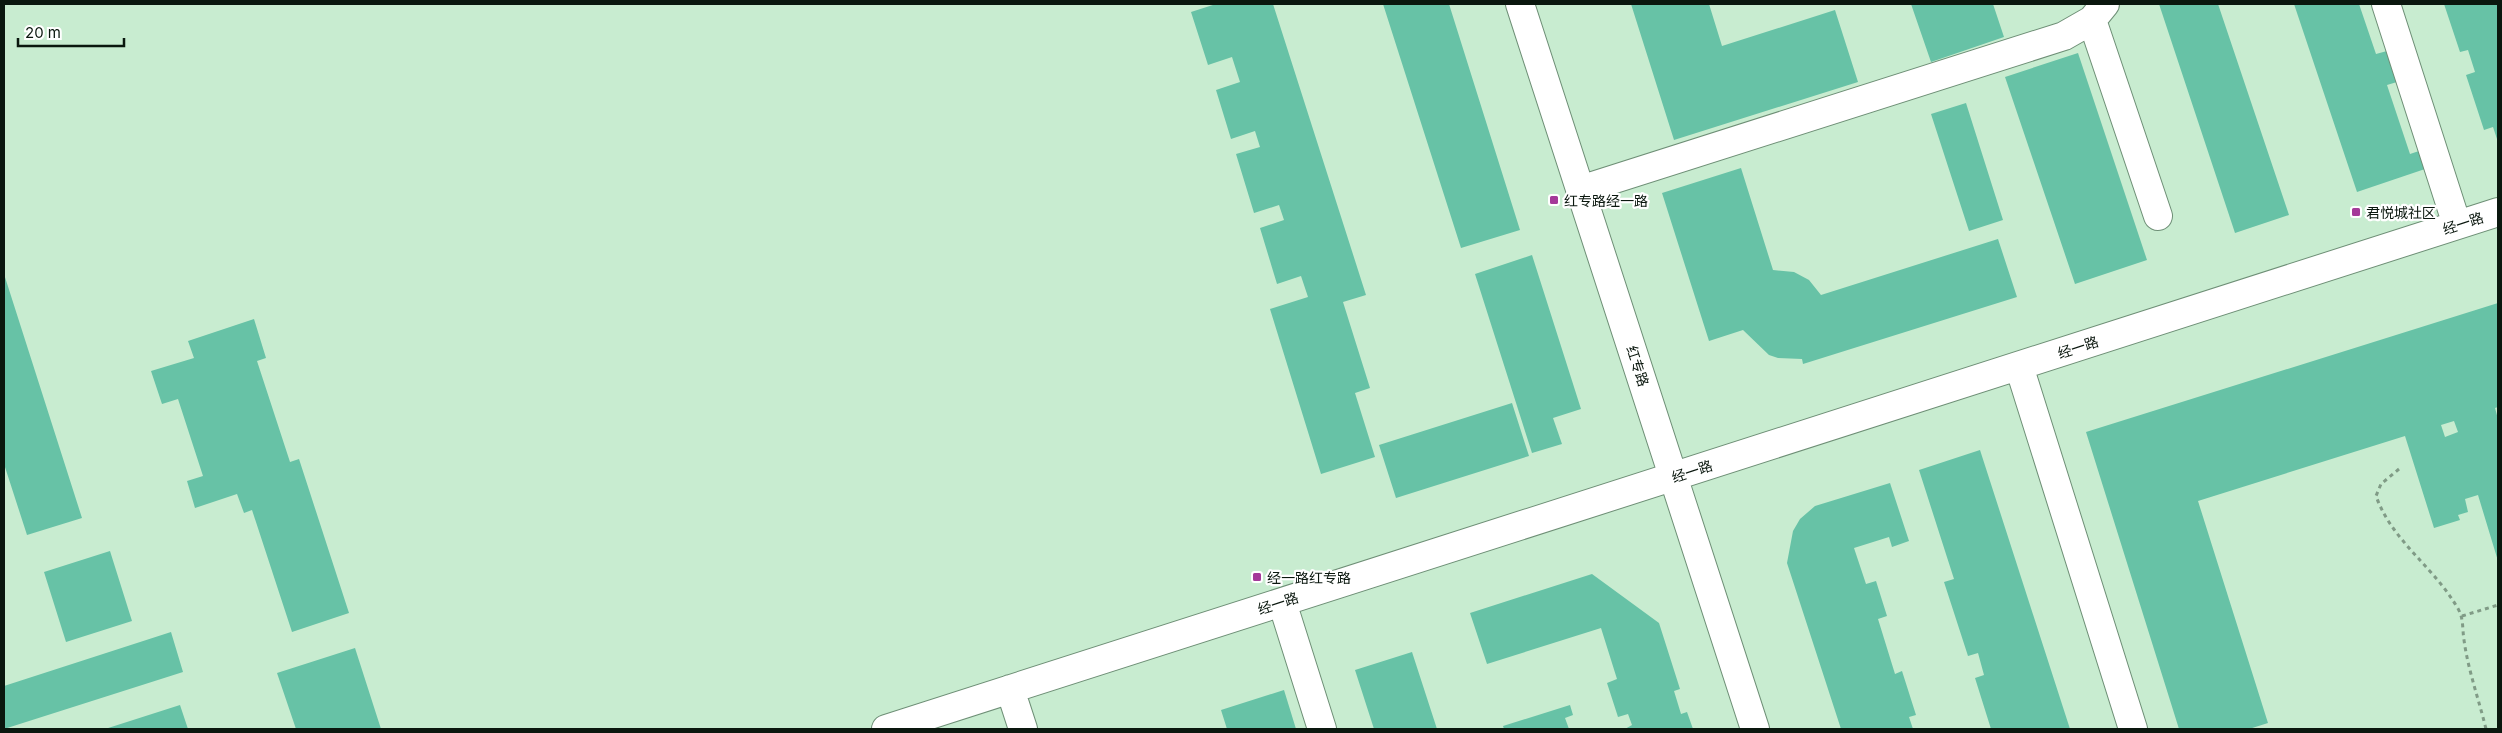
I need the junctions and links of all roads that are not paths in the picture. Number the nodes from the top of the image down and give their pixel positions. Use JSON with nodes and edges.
{"nodes":[{"id":1,"x":1520,"y":4,"type":"edge"},
{"id":2,"x":2386,"y":4,"type":"edge"},
{"id":3,"x":2099,"y":12,"type":"edge"},
{"id":4,"x":1580,"y":190,"type":"junction"},
{"id":5,"x":2498,"y":212,"type":"edge"},
{"id":6,"x":2158,"y":216,"type":"dead end"},
{"id":7,"x":2457,"y":225,"type":"junction"},
{"id":8,"x":2019,"y":366,"type":"junction"},
{"id":9,"x":1674,"y":477,"type":"junction"},
{"id":10,"x":1282,"y":602,"type":"junction"},
{"id":11,"x":1010,"y":689,"type":"junction"},
{"id":12,"x":886,"y":729,"type":"edge"},
{"id":13,"x":1023,"y":729,"type":"edge"},
{"id":14,"x":1322,"y":729,"type":"edge"},
{"id":15,"x":1755,"y":729,"type":"edge"},
{"id":16,"x":2133,"y":729,"type":"edge"}],
"edges":[{"from":1,"to":4,"type":"street","name":"红专路"},
{"from":2,"to":7,"type":"street"},
{"from":3,"to":4,"type":"street"},
{"from":3,"to":6,"type":"street"},
{"from":4,"to":9,"type":"street","name":"红专路"},
{"from":5,"to":7,"type":"street","name":"经一路"},
{"from":7,"to":8,"type":"street","name":"经一路"},
{"from":8,"to":9,"type":"street","name":"经一路"},
{"from":8,"to":16,"type":"street"},
{"from":9,"to":10,"type":"street","name":"经一路"},
{"from":9,"to":15,"type":"street","name":"红专路"},
{"from":10,"to":11,"type":"street","name":"经一路"},
{"from":10,"to":14,"type":"street"},
{"from":11,"to":12,"type":"street","name":"经一路"},
{"from":11,"to":13,"type":"street"}]}
